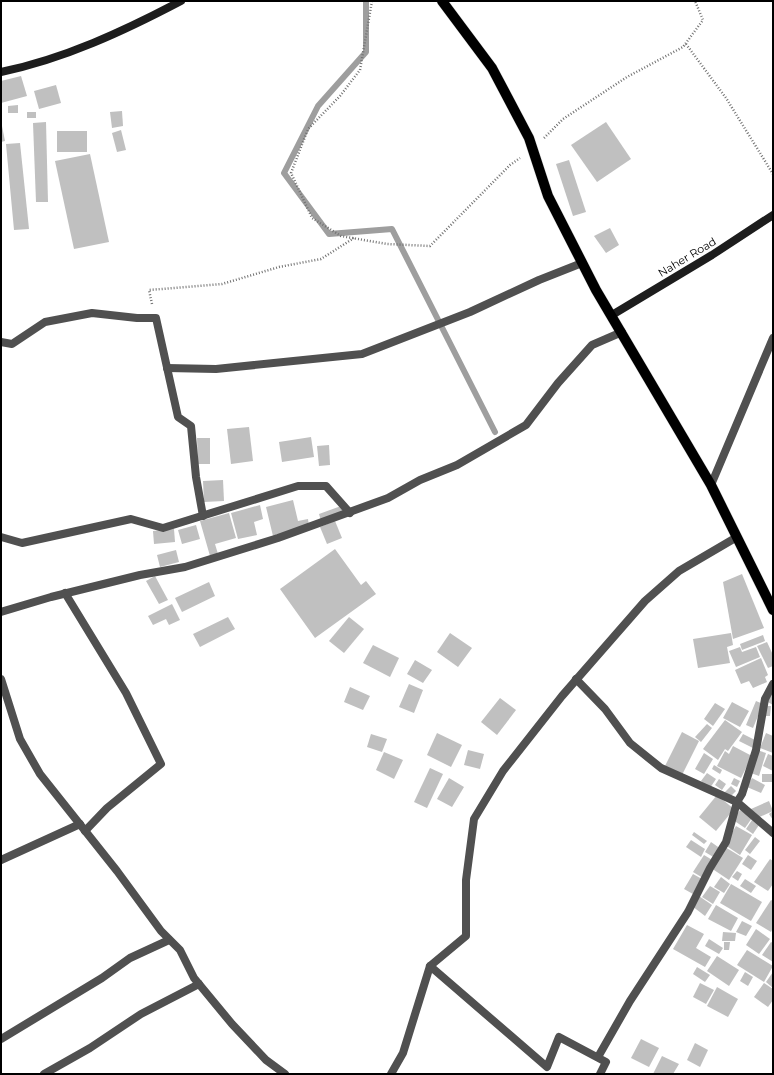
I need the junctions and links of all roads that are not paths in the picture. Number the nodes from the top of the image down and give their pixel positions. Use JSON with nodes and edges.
{"nodes":[{"id":1,"x":181,"y":1,"type":"edge"},
{"id":2,"x":442,"y":1,"type":"edge"},
{"id":3,"x":1,"y":72,"type":"edge"},
{"id":4,"x":773,"y":215,"type":"edge"},
{"id":5,"x":582,"y":263,"type":"junction"},
{"id":6,"x":612,"y":315,"type":"junction"},
{"id":7,"x":622,"y":332,"type":"junction"},
{"id":8,"x":773,"y":338,"type":"edge"},
{"id":9,"x":1,"y":342,"type":"edge"},
{"id":10,"x":167,"y":368,"type":"junction"},
{"id":11,"x":711,"y":485,"type":"junction"},
{"id":12,"x":350,"y":513,"type":"junction"},
{"id":13,"x":203,"y":516,"type":"junction"},
{"id":14,"x":1,"y":537,"type":"edge"},
{"id":15,"x":737,"y":537,"type":"junction"},
{"id":16,"x":65,"y":593,"type":"junction"},
{"id":17,"x":773,"y":610,"type":"edge"},
{"id":18,"x":1,"y":612,"type":"edge"},
{"id":19,"x":576,"y":679,"type":"junction"},
{"id":20,"x":1,"y":680,"type":"edge"},
{"id":21,"x":773,"y":684,"type":"edge"},
{"id":22,"x":737,"y":802,"type":"junction"},
{"id":23,"x":80,"y":824,"type":"junction"},
{"id":24,"x":85,"y":831,"type":"junction"},
{"id":25,"x":773,"y":833,"type":"edge"},
{"id":26,"x":1,"y":860,"type":"edge"},
{"id":27,"x":169,"y":940,"type":"junction"},
{"id":28,"x":430,"y":966,"type":"junction"},
{"id":29,"x":199,"y":984,"type":"junction"},
{"id":30,"x":1,"y":1039,"type":"edge"},
{"id":31,"x":598,"y":1057,"type":"junction"},
{"id":32,"x":44,"y":1074,"type":"edge"},
{"id":33,"x":285,"y":1074,"type":"edge"},
{"id":34,"x":391,"y":1074,"type":"edge"},
{"id":35,"x":600,"y":1074,"type":"edge"}],
"edges":[{"from":1,"to":3,"type":"main road"},
{"from":2,"to":5,"type":"main road"},
{"from":4,"to":6,"type":"main road","name":"Naher Road"},
{"from":5,"to":6,"type":"main road"},
{"from":5,"to":10,"type":"street"},
{"from":6,"to":7,"type":"main road"},
{"from":7,"to":11,"type":"main road"},
{"from":7,"to":12,"type":"street"},
{"from":8,"to":11,"type":"street"},
{"from":9,"to":10,"type":"street"},
{"from":10,"to":13,"type":"street"},
{"from":11,"to":15,"type":"main road"},
{"from":12,"to":13,"type":"street"},
{"from":12,"to":16,"type":"street"},
{"from":13,"to":14,"type":"street"},
{"from":15,"to":17,"type":"main road"},
{"from":15,"to":19,"type":"street"},
{"from":16,"to":18,"type":"street"},
{"from":16,"to":24,"type":"street"},
{"from":19,"to":22,"type":"street"},
{"from":19,"to":28,"type":"street"},
{"from":20,"to":23,"type":"street"},
{"from":21,"to":22,"type":"street"},
{"from":22,"to":25,"type":"street"},
{"from":22,"to":31,"type":"street"},
{"from":23,"to":24,"type":"street"},
{"from":23,"to":26,"type":"street"},
{"from":24,"to":27,"type":"street"},
{"from":27,"to":29,"type":"street"},
{"from":27,"to":30,"type":"street"},
{"from":28,"to":31,"type":"street"},
{"from":28,"to":34,"type":"street"},
{"from":29,"to":32,"type":"street"},
{"from":29,"to":33,"type":"street"},
{"from":31,"to":35,"type":"street"}]}
